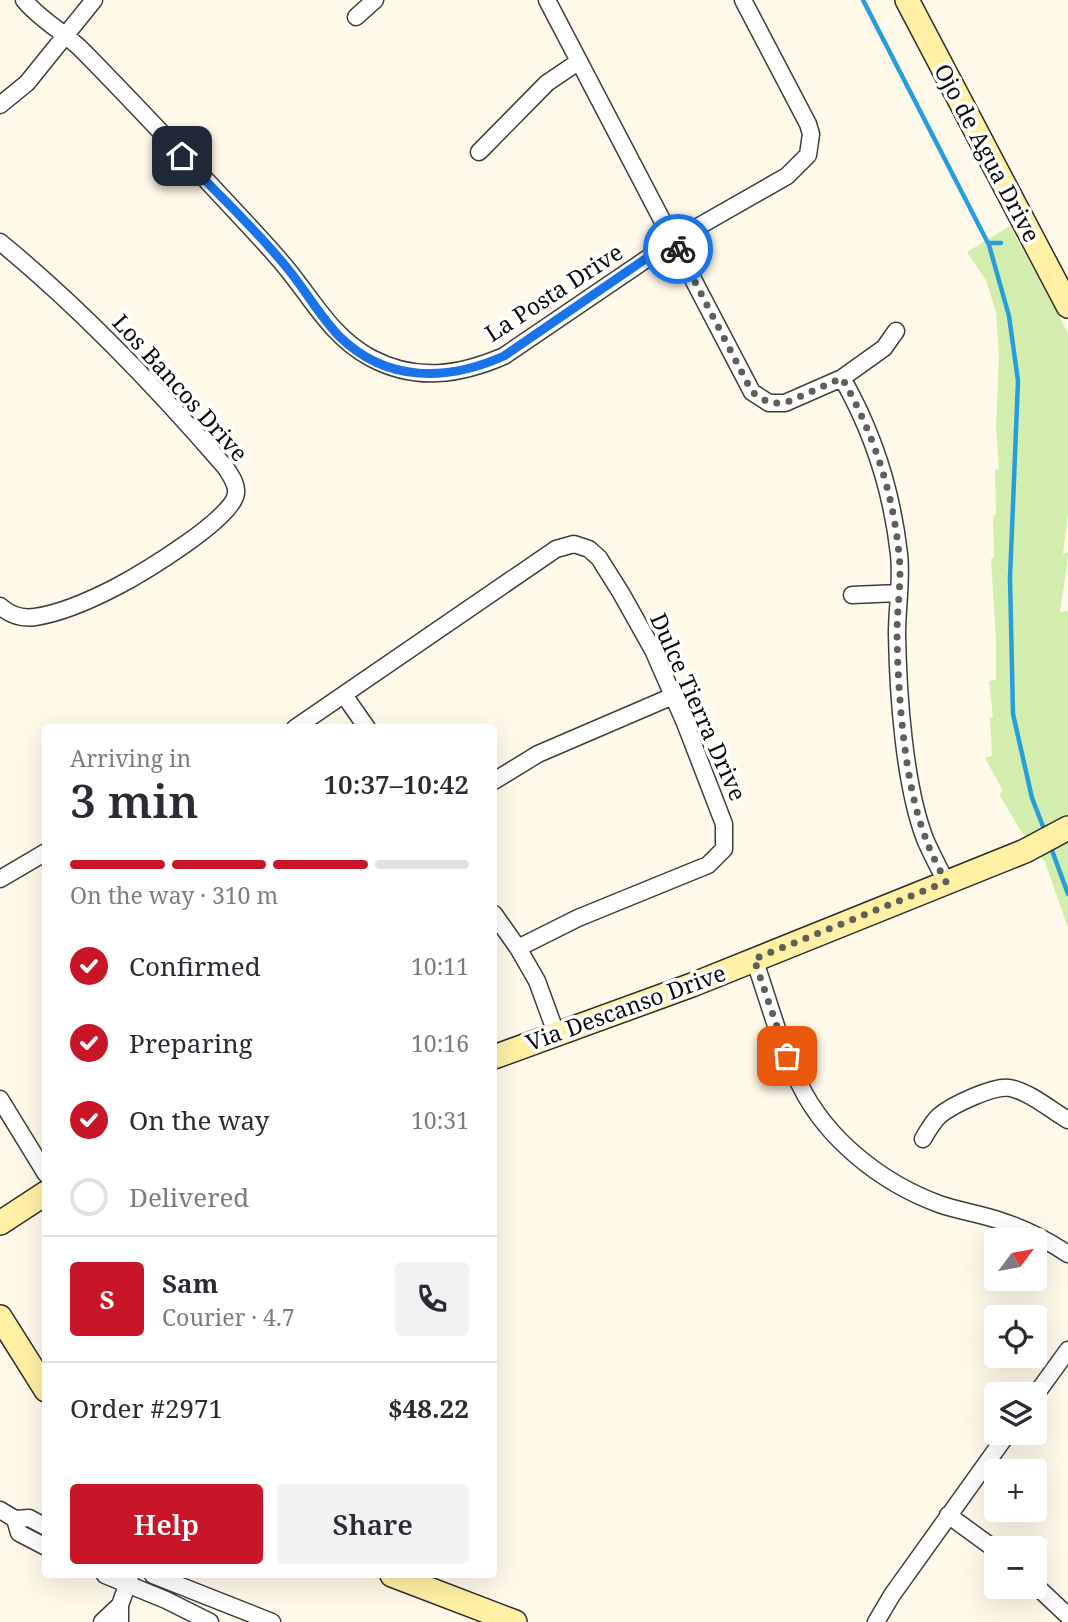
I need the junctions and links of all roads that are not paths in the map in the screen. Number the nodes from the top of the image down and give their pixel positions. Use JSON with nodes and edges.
{"nodes":[{"id":1,"x":24,"y":0,"type":"edge"},
{"id":2,"x":94,"y":0,"type":"edge"},
{"id":3,"x":375,"y":0,"type":"edge"},
{"id":4,"x":547,"y":0,"type":"edge"},
{"id":5,"x":743,"y":0,"type":"edge"},
{"id":6,"x":907,"y":0,"type":"edge"},
{"id":7,"x":356,"y":17,"type":"dead end"},
{"id":8,"x":64,"y":37,"type":"junction"},
{"id":9,"x":578,"y":62,"type":"junction"},
{"id":10,"x":0,"y":106,"type":"edge"},
{"id":11,"x":479,"y":152,"type":"dead end"},
{"id":12,"x":673,"y":240,"type":"junction"},
{"id":13,"x":0,"y":242,"type":"edge"},
{"id":14,"x":1068,"y":306,"type":"edge"},
{"id":15,"x":896,"y":331,"type":"dead end"},
{"id":16,"x":842,"y":378,"type":"junction"},
{"id":17,"x":899,"y":593,"type":"junction"},
{"id":18,"x":852,"y":595,"type":"dead end"},
{"id":19,"x":0,"y":606,"type":"edge"},
{"id":20,"x":344,"y":695,"type":"junction"},
{"id":21,"x":673,"y":696,"type":"junction"},
{"id":22,"x":301,"y":724,"type":"edge"},
{"id":23,"x":364,"y":724,"type":"edge"},
{"id":24,"x":497,"y":779,"type":"edge"},
{"id":25,"x":1056,"y":834,"type":"edge"},
{"id":26,"x":42,"y":854,"type":"edge"},
{"id":27,"x":0,"y":879,"type":"edge"},
{"id":28,"x":946,"y":882,"type":"junction"},
{"id":29,"x":497,"y":919,"type":"edge"},
{"id":30,"x":518,"y":948,"type":"junction"},
{"id":31,"x":754,"y":959,"type":"junction"},
{"id":32,"x":556,"y":1033,"type":"junction"},
{"id":33,"x":497,"y":1056,"type":"edge"},
{"id":34,"x":0,"y":1099,"type":"edge"},
{"id":35,"x":1068,"y":1120,"type":"edge"},
{"id":36,"x":923,"y":1139,"type":"dead end"},
{"id":37,"x":42,"y":1167,"type":"edge"},
{"id":38,"x":42,"y":1196,"type":"edge"},
{"id":39,"x":0,"y":1223,"type":"edge"},
{"id":40,"x":1068,"y":1254,"type":"edge"},
{"id":41,"x":0,"y":1317,"type":"edge"},
{"id":42,"x":1068,"y":1350,"type":"edge"},
{"id":43,"x":1045,"y":1382,"type":"edge"},
{"id":44,"x":42,"y":1384,"type":"edge"},
{"id":45,"x":999,"y":1445,"type":"edge"},
{"id":46,"x":0,"y":1510,"type":"edge"},
{"id":47,"x":948,"y":1515,"type":"junction"},
{"id":48,"x":15,"y":1519,"type":"junction"},
{"id":49,"x":42,"y":1525,"type":"edge"},
{"id":50,"x":984,"y":1541,"type":"edge"},
{"id":51,"x":42,"y":1546,"type":"edge"},
{"id":52,"x":160,"y":1578,"type":"edge"},
{"id":53,"x":399,"y":1578,"type":"edge"},
{"id":54,"x":130,"y":1580,"type":"edge"},
{"id":55,"x":1047,"y":1596,"type":"edge"},
{"id":56,"x":120,"y":1605,"type":"junction"},
{"id":57,"x":1068,"y":1616,"type":"edge"},
{"id":58,"x":487,"y":1617,"type":"edge"},
{"id":59,"x":267,"y":1621,"type":"edge"},
{"id":60,"x":102,"y":1622,"type":"edge"},
{"id":61,"x":120,"y":1622,"type":"edge"},
{"id":62,"x":210,"y":1622,"type":"edge"},
{"id":63,"x":513,"y":1622,"type":"edge"},
{"id":64,"x":876,"y":1622,"type":"edge"}],
"edges":[{"from":1,"to":8,"type":"street","name":"La Posta Drive"},
{"from":2,"to":8,"type":"street"},
{"from":3,"to":7,"type":"street"},
{"from":4,"to":9,"type":"street"},
{"from":5,"to":12,"type":"street","name":"La Posta Drive"},
{"from":6,"to":14,"type":"street","name":"Ojo de Agua Drive"},
{"from":8,"to":10,"type":"street"},
{"from":8,"to":12,"type":"street","name":"La Posta Drive"},
{"from":9,"to":11,"type":"street"},
{"from":9,"to":12,"type":"street"},
{"from":12,"to":16,"type":"street"},
{"from":13,"to":19,"type":"street","name":"Los Bancos Drive"},
{"from":15,"to":16,"type":"street"},
{"from":16,"to":17,"type":"street"},
{"from":17,"to":18,"type":"street"},
{"from":17,"to":28,"type":"street"},
{"from":20,"to":21,"type":"street","name":"Dulce Tierra Drive"},
{"from":20,"to":22,"type":"street","name":"Dulce Tierra Drive"},
{"from":20,"to":23,"type":"street"},
{"from":21,"to":24,"type":"street"},
{"from":21,"to":30,"type":"street","name":"Dulce Tierra Drive"},
{"from":25,"to":28,"type":"street","name":"Via Descanso Drive"},
{"from":26,"to":27,"type":"street"},
{"from":28,"to":31,"type":"street","name":"Via Descanso Drive"},
{"from":29,"to":30,"type":"street"},
{"from":30,"to":32,"type":"street"},
{"from":31,"to":32,"type":"street","name":"Via Descanso Drive"},
{"from":31,"to":40,"type":"street"},
{"from":32,"to":33,"type":"street","name":"Via Descanso Drive"},
{"from":34,"to":37,"type":"street"},
{"from":35,"to":36,"type":"street"},
{"from":38,"to":39,"type":"street"},
{"from":41,"to":44,"type":"street"},
{"from":42,"to":43,"type":"street"},
{"from":45,"to":47,"type":"street"},
{"from":46,"to":48,"type":"street"},
{"from":47,"to":50,"type":"street"},
{"from":47,"to":64,"type":"street"},
{"from":48,"to":49,"type":"street"},
{"from":48,"to":51,"type":"street"},
{"from":52,"to":59,"type":"street"},
{"from":53,"to":58,"type":"street"},
{"from":54,"to":56,"type":"street"},
{"from":54,"to":62,"type":"street"},
{"from":55,"to":57,"type":"street"},
{"from":56,"to":60,"type":"street"},
{"from":56,"to":61,"type":"street"},
{"from":58,"to":63,"type":"street"}]}
